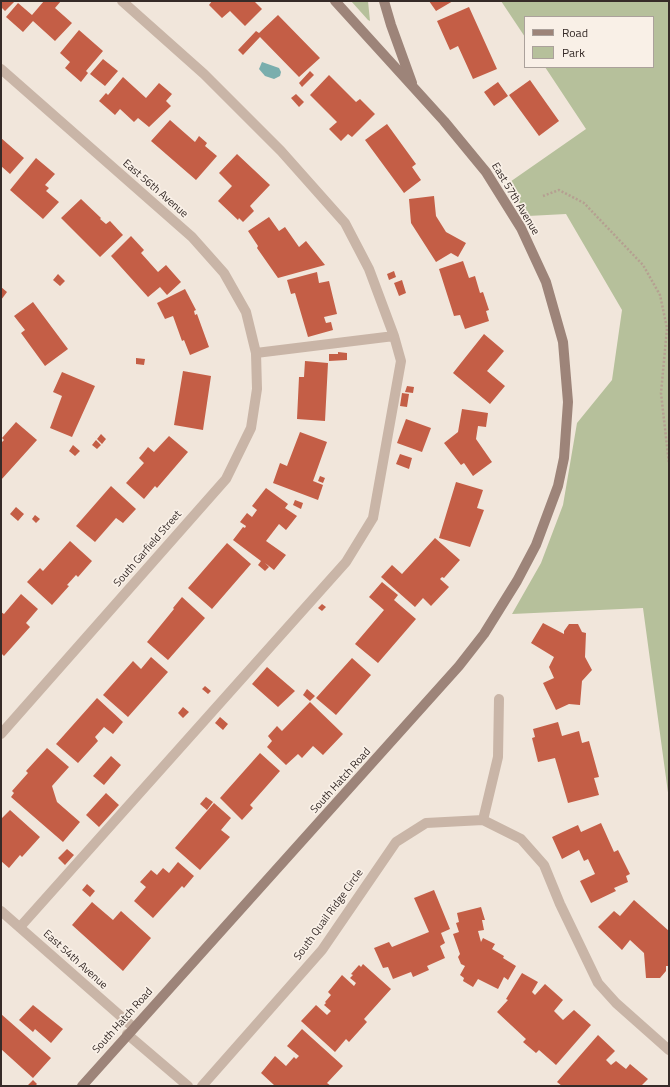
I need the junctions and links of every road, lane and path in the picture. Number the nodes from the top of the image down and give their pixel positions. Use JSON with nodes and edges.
{"nodes":[{"id":1,"x":122,"y":1,"type":"edge"},
{"id":2,"x":335,"y":1,"type":"edge"},
{"id":3,"x":384,"y":1,"type":"edge"},
{"id":4,"x":1,"y":69,"type":"edge"},
{"id":5,"x":414,"y":88,"type":"junction"},
{"id":6,"x":543,"y":196,"type":"dead end"},
{"id":7,"x":394,"y":336,"type":"junction"},
{"id":8,"x":256,"y":353,"type":"junction"},
{"id":9,"x":564,"y":458,"type":"joint"},
{"id":10,"x":669,"y":464,"type":"edge"},
{"id":11,"x":499,"y":699,"type":"dead end"},
{"id":12,"x":1,"y":734,"type":"edge"},
{"id":13,"x":483,"y":820,"type":"junction"},
{"id":14,"x":1,"y":911,"type":"edge"},
{"id":15,"x":20,"y":927,"type":"junction"},
{"id":16,"x":130,"y":1031,"type":"junction"},
{"id":17,"x":669,"y":1050,"type":"edge"},
{"id":18,"x":82,"y":1086,"type":"edge"},
{"id":19,"x":188,"y":1086,"type":"edge"},
{"id":20,"x":202,"y":1086,"type":"edge"}],
"edges":[{"from":1,"to":7,"type":"street"},
{"from":2,"to":5,"type":"main road","name":"East 57th Avenue"},
{"from":3,"to":5,"type":"main road"},
{"from":4,"to":8,"type":"street","name":"East 56th Avenue"},
{"from":5,"to":9,"type":"main road","name":"East 57th Avenue"},
{"from":6,"to":10,"type":"path"},
{"from":7,"to":8,"type":"street"},
{"from":7,"to":15,"type":"street"},
{"from":8,"to":12,"type":"street","name":"South Garfield Street"},
{"from":9,"to":16,"type":"main road","name":"South Hatch Road"},
{"from":11,"to":13,"type":"street"},
{"from":13,"to":17,"type":"street"},
{"from":13,"to":20,"type":"street","name":"South Quail Ridge Circle"},
{"from":14,"to":15,"type":"street","name":"East 54th Avenue"},
{"from":15,"to":16,"type":"street","name":"East 54th Avenue"},
{"from":16,"to":18,"type":"main road","name":"South Hatch Road"},
{"from":16,"to":19,"type":"street","name":"East 54th Avenue"}]}
